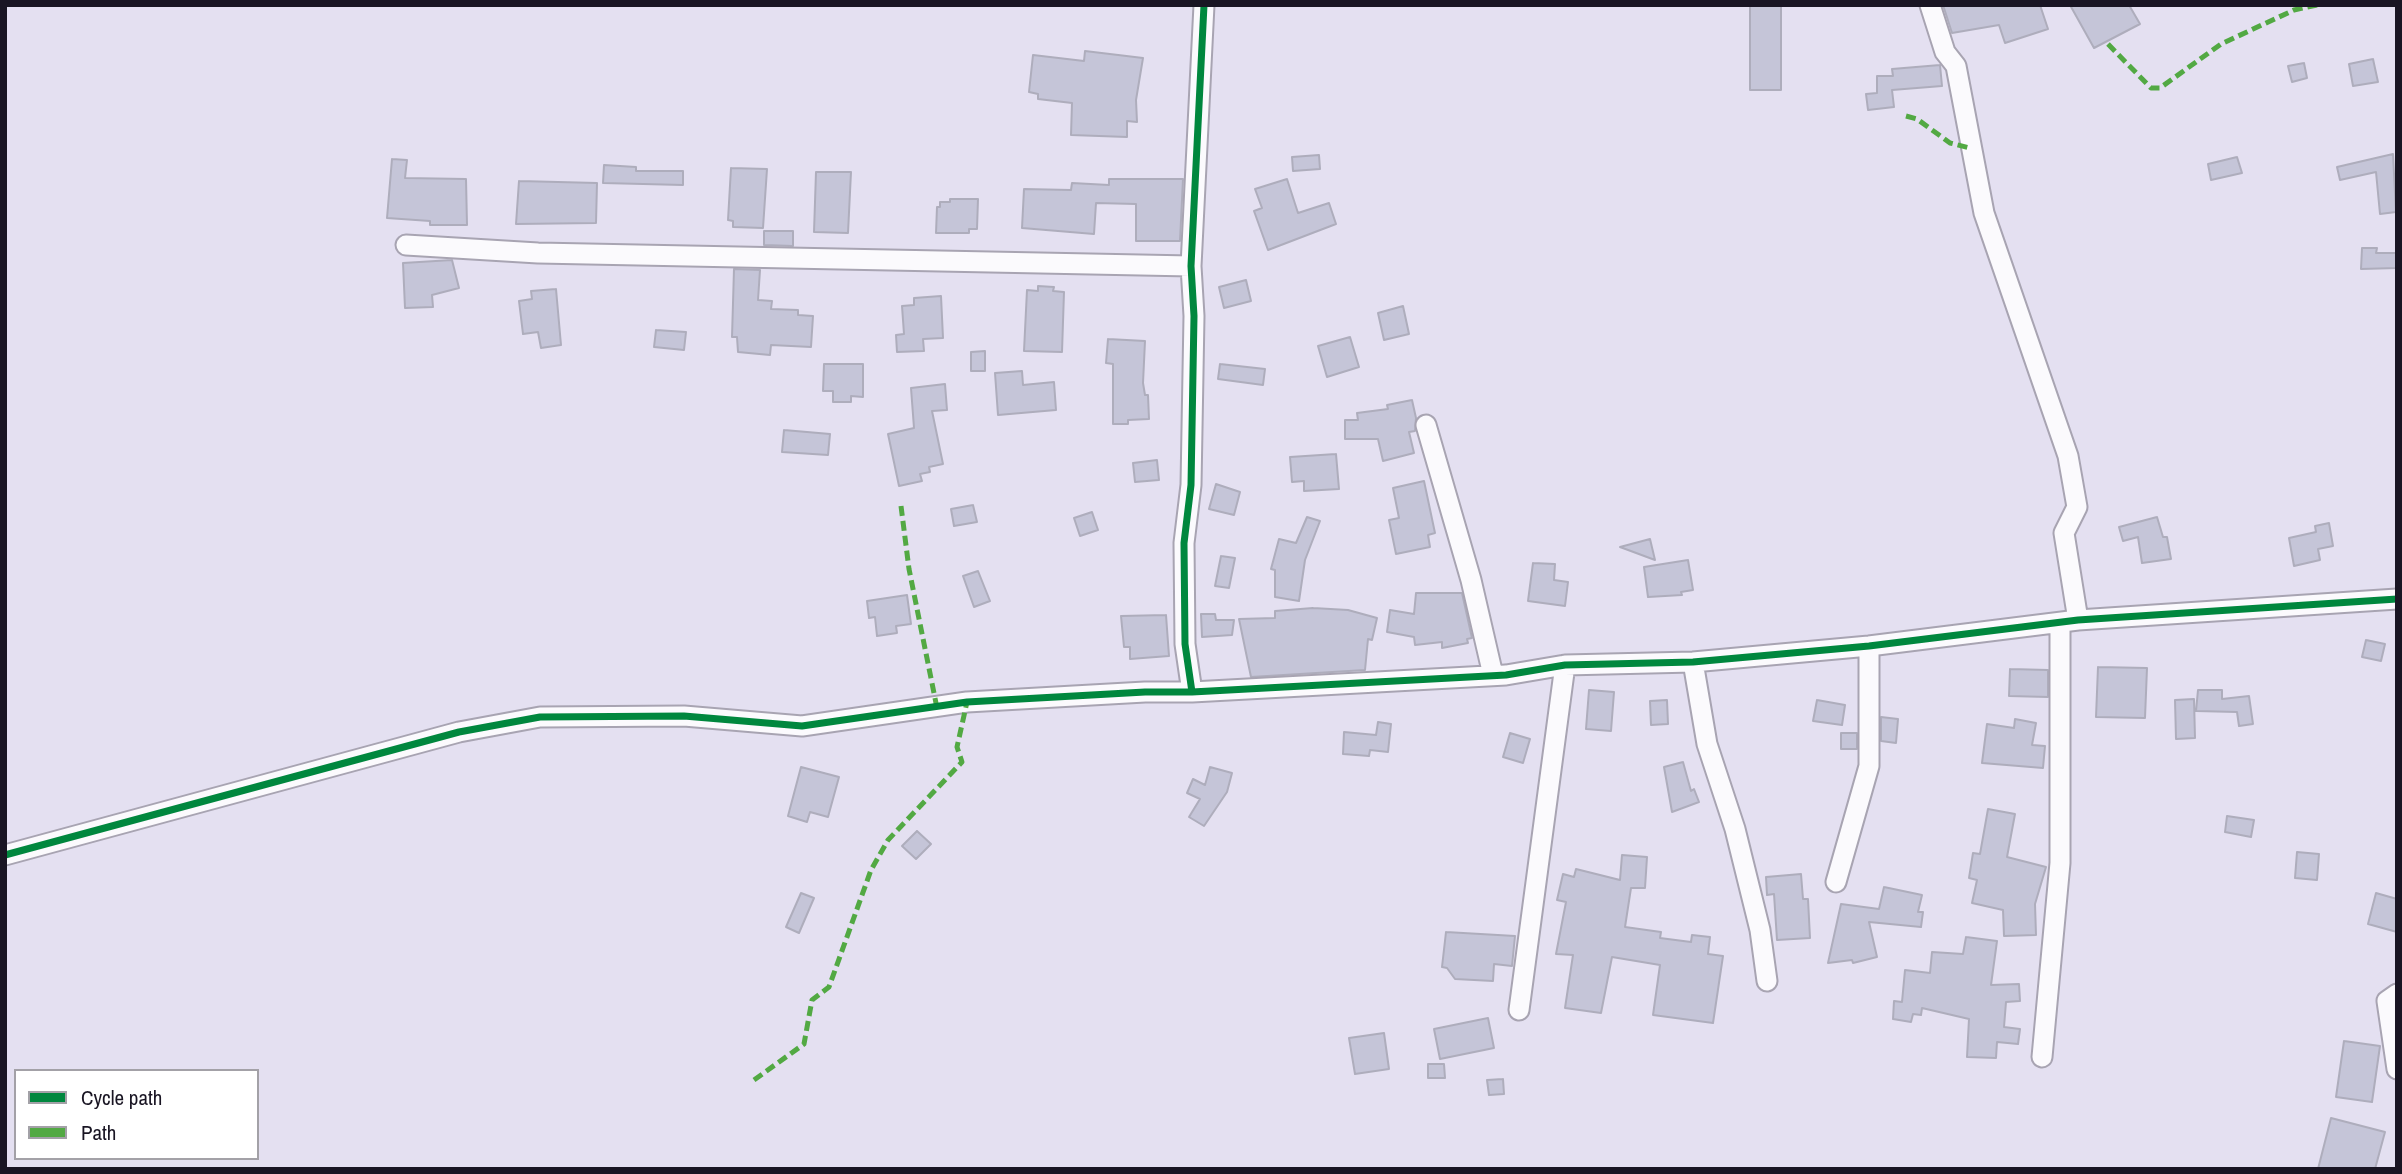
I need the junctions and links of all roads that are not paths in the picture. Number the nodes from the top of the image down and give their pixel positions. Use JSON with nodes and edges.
{"nodes":[{"id":1,"x":1203,"y":5,"type":"edge"},
{"id":2,"x":1930,"y":5,"type":"edge"},
{"id":3,"x":406,"y":245,"type":"dead end"},
{"id":4,"x":1191,"y":266,"type":"junction"},
{"id":5,"x":1426,"y":425,"type":"dead end"},
{"id":6,"x":2397,"y":599,"type":"edge"},
{"id":7,"x":2069,"y":622,"type":"junction"},
{"id":8,"x":1869,"y":646,"type":"junction"},
{"id":9,"x":1693,"y":662,"type":"junction"},
{"id":10,"x":1565,"y":665,"type":"junction"},
{"id":11,"x":1493,"y":675,"type":"junction"},
{"id":12,"x":1192,"y":692,"type":"junction"},
{"id":13,"x":5,"y":855,"type":"edge"},
{"id":14,"x":1836,"y":882,"type":"dead end"},
{"id":15,"x":1767,"y":981,"type":"dead end"},
{"id":16,"x":2397,"y":994,"type":"edge"},
{"id":17,"x":1519,"y":1010,"type":"dead end"},
{"id":18,"x":2042,"y":1057,"type":"dead end"},
{"id":19,"x":2397,"y":1069,"type":"edge"}],
"edges":[{"from":1,"to":4,"type":"street"},
{"from":2,"to":7,"type":"street"},
{"from":3,"to":4,"type":"street"},
{"from":4,"to":12,"type":"street"},
{"from":5,"to":11,"type":"street"},
{"from":6,"to":7,"type":"street"},
{"from":7,"to":8,"type":"street"},
{"from":7,"to":18,"type":"street"},
{"from":8,"to":9,"type":"street"},
{"from":8,"to":14,"type":"street"},
{"from":9,"to":10,"type":"street"},
{"from":9,"to":15,"type":"street"},
{"from":10,"to":11,"type":"street"},
{"from":10,"to":17,"type":"street"},
{"from":11,"to":12,"type":"street"},
{"from":12,"to":13,"type":"street"},
{"from":16,"to":19,"type":"street"}]}
